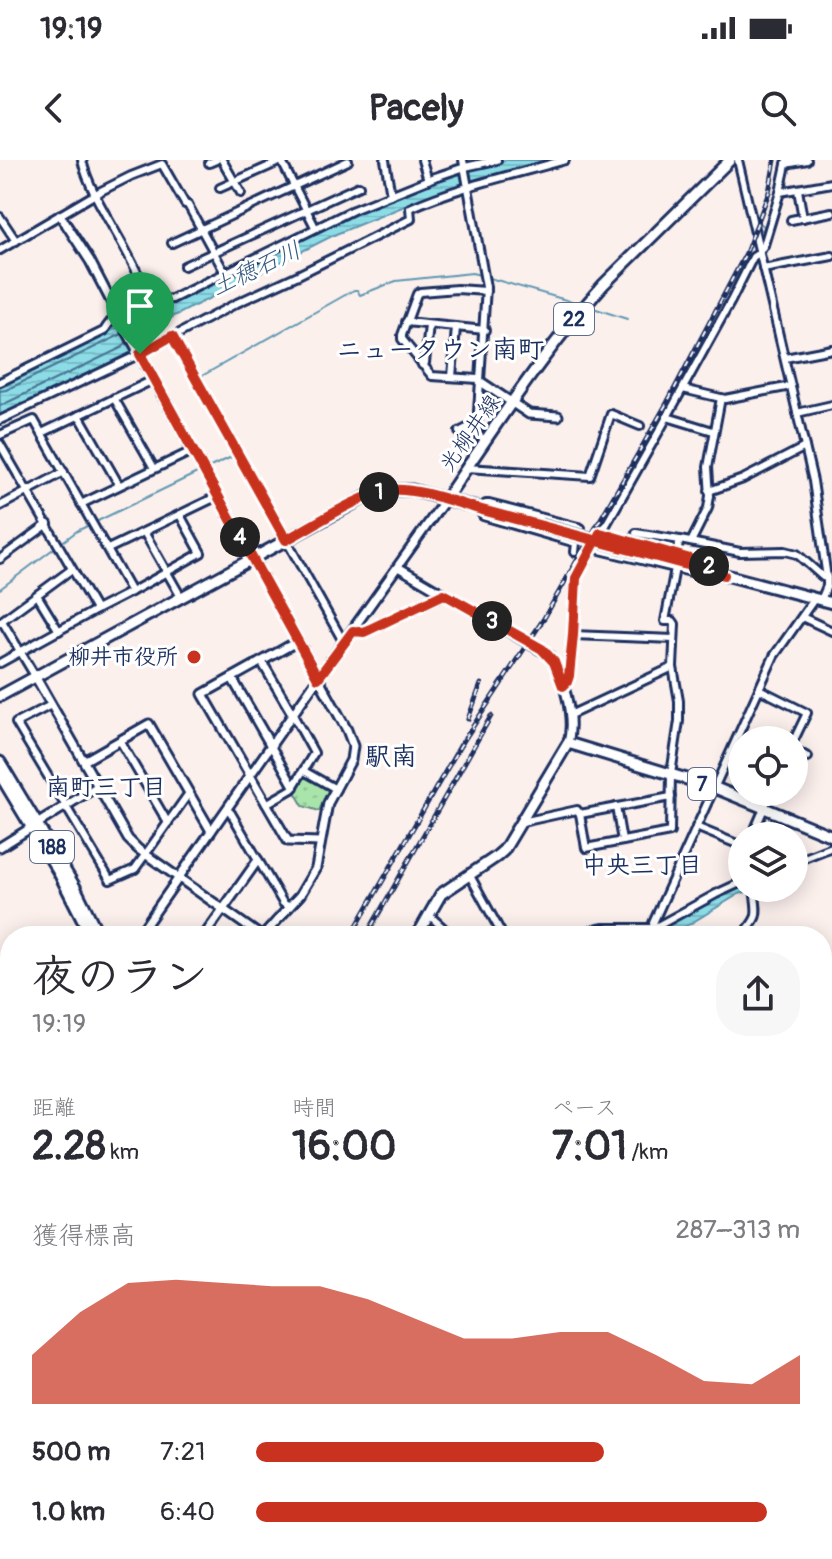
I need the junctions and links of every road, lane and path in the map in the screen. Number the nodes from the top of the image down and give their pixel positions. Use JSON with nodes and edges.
{"nodes":[{"id":1,"x":82,"y":160,"type":"edge"},
{"id":2,"x":171,"y":160,"type":"edge"},
{"id":3,"x":281,"y":160,"type":"edge"},
{"id":4,"x":385,"y":160,"type":"edge"},
{"id":5,"x":422,"y":160,"type":"edge"},
{"id":6,"x":497,"y":160,"type":"edge"},
{"id":7,"x":565,"y":160,"type":"edge"},
{"id":8,"x":730,"y":160,"type":"edge"},
{"id":9,"x":738,"y":160,"type":"edge"},
{"id":10,"x":807,"y":160,"type":"edge"},
{"id":11,"x":215,"y":161,"type":"edge"},
{"id":12,"x":348,"y":161,"type":"edge"},
{"id":13,"x":787,"y":162,"type":"edge"},
{"id":14,"x":162,"y":164,"type":"junction"},
{"id":15,"x":464,"y":165,"type":"edge"},
{"id":16,"x":428,"y":180,"type":"junction"},
{"id":17,"x":234,"y":182,"type":"junction"},
{"id":18,"x":832,"y":183,"type":"edge"},
{"id":19,"x":359,"y":186,"type":"dead end"},
{"id":20,"x":468,"y":186,"type":"junction"},
{"id":21,"x":294,"y":187,"type":"junction"},
{"id":22,"x":220,"y":188,"type":"dead end"},
{"id":23,"x":798,"y":190,"type":"junction"},
{"id":24,"x":780,"y":192,"type":"junction"},
{"id":25,"x":241,"y":193,"type":"dead end"},
{"id":26,"x":96,"y":195,"type":"junction"},
{"id":27,"x":391,"y":195,"type":"junction"},
{"id":28,"x":306,"y":211,"type":"junction"},
{"id":29,"x":832,"y":212,"type":"edge"},
{"id":30,"x":60,"y":215,"type":"junction"},
{"id":31,"x":0,"y":217,"type":"edge"},
{"id":32,"x":803,"y":218,"type":"junction"},
{"id":33,"x":791,"y":220,"type":"dead end"},
{"id":34,"x":315,"y":227,"type":"junction"},
{"id":35,"x":201,"y":228,"type":"junction"},
{"id":36,"x":16,"y":241,"type":"junction"},
{"id":37,"x":172,"y":243,"type":"dead end"},
{"id":38,"x":0,"y":250,"type":"edge"},
{"id":39,"x":214,"y":252,"type":"junction"},
{"id":40,"x":759,"y":253,"type":"junction"},
{"id":41,"x":832,"y":256,"type":"edge"},
{"id":42,"x":184,"y":266,"type":"dead end"},
{"id":43,"x":763,"y":269,"type":"junction"},
{"id":44,"x":224,"y":271,"type":"junction"},
{"id":45,"x":486,"y":291,"type":"junction"},
{"id":46,"x":150,"y":301,"type":"junction"},
{"id":47,"x":118,"y":315,"type":"junction"},
{"id":48,"x":161,"y":321,"type":"dead end"},
{"id":49,"x":406,"y":322,"type":"junction"},
{"id":50,"x":429,"y":325,"type":"junction"},
{"id":51,"x":456,"y":327,"type":"junction"},
{"id":52,"x":485,"y":330,"type":"junction"},
{"id":53,"x":172,"y":336,"type":"junction"},
{"id":54,"x":832,"y":349,"type":"edge"},
{"id":55,"x":138,"y":351,"type":"junction"},
{"id":56,"x":785,"y":358,"type":"junction"},
{"id":57,"x":422,"y":365,"type":"junction"},
{"id":58,"x":452,"y":377,"type":"junction"},
{"id":59,"x":153,"y":380,"type":"junction"},
{"id":60,"x":0,"y":382,"type":"edge"},
{"id":61,"x":481,"y":382,"type":"junction"},
{"id":62,"x":791,"y":386,"type":"junction"},
{"id":63,"x":683,"y":389,"type":"junction"},
{"id":64,"x":114,"y":398,"type":"junction"},
{"id":65,"x":721,"y":398,"type":"junction"},
{"id":66,"x":512,"y":404,"type":"junction"},
{"id":67,"x":832,"y":405,"type":"edge"},
{"id":68,"x":797,"y":413,"type":"junction"},
{"id":69,"x":79,"y":415,"type":"junction"},
{"id":70,"x":558,"y":416,"type":"dead end"},
{"id":71,"x":667,"y":417,"type":"junction"},
{"id":72,"x":0,"y":420,"type":"edge"},
{"id":73,"x":640,"y":426,"type":"dead end"},
{"id":74,"x":477,"y":427,"type":"junction"},
{"id":75,"x":713,"y":431,"type":"junction"},
{"id":76,"x":459,"y":432,"type":"dead end"},
{"id":77,"x":42,"y":433,"type":"junction"},
{"id":78,"x":0,"y":435,"type":"edge"},
{"id":79,"x":486,"y":441,"type":"junction"},
{"id":80,"x":0,"y":444,"type":"edge"},
{"id":81,"x":805,"y":447,"type":"junction"},
{"id":82,"x":192,"y":451,"type":"junction"},
{"id":83,"x":3,"y":455,"type":"edge"},
{"id":84,"x":154,"y":468,"type":"junction"},
{"id":85,"x":467,"y":468,"type":"junction"},
{"id":86,"x":64,"y":472,"type":"junction"},
{"id":87,"x":119,"y":485,"type":"junction"},
{"id":88,"x":28,"y":491,"type":"junction"},
{"id":89,"x":709,"y":491,"type":"junction"},
{"id":90,"x":218,"y":496,"type":"junction"},
{"id":91,"x":445,"y":500,"type":"junction"},
{"id":92,"x":81,"y":504,"type":"junction"},
{"id":93,"x":0,"y":506,"type":"edge"},
{"id":94,"x":479,"y":509,"type":"junction"},
{"id":95,"x":180,"y":515,"type":"junction"},
{"id":96,"x":48,"y":524,"type":"junction"},
{"id":97,"x":144,"y":532,"type":"junction"},
{"id":98,"x":600,"y":533,"type":"junction"},
{"id":99,"x":636,"y":533,"type":"dead end"},
{"id":100,"x":286,"y":540,"type":"junction"},
{"id":101,"x":680,"y":540,"type":"junction"},
{"id":102,"x":623,"y":541,"type":"junction"},
{"id":103,"x":691,"y":542,"type":"junction"},
{"id":104,"x":576,"y":543,"type":"junction"},
{"id":105,"x":592,"y":548,"type":"junction"},
{"id":106,"x":108,"y":549,"type":"junction"},
{"id":107,"x":575,"y":552,"type":"dead end"},
{"id":108,"x":619,"y":554,"type":"junction"},
{"id":109,"x":676,"y":555,"type":"junction"},
{"id":110,"x":0,"y":559,"type":"edge"},
{"id":111,"x":252,"y":559,"type":"junction"},
{"id":112,"x":398,"y":567,"type":"junction"},
{"id":113,"x":675,"y":568,"type":"junction"},
{"id":114,"x":72,"y":569,"type":"junction"},
{"id":115,"x":167,"y":572,"type":"junction"},
{"id":116,"x":724,"y":575,"type":"junction"},
{"id":117,"x":829,"y":583,"type":"edge"},
{"id":118,"x":131,"y":592,"type":"junction"},
{"id":119,"x":444,"y":594,"type":"junction"},
{"id":120,"x":37,"y":595,"type":"junction"},
{"id":121,"x":181,"y":597,"type":"junction"},
{"id":122,"x":818,"y":599,"type":"junction"},
{"id":123,"x":832,"y":603,"type":"edge"},
{"id":124,"x":96,"y":610,"type":"junction"},
{"id":125,"x":802,"y":617,"type":"junction"},
{"id":126,"x":1,"y":622,"type":"edge"},
{"id":127,"x":59,"y":631,"type":"junction"},
{"id":128,"x":353,"y":631,"type":"junction"},
{"id":129,"x":832,"y":631,"type":"edge"},
{"id":130,"x":573,"y":635,"type":"junction"},
{"id":131,"x":674,"y":639,"type":"junction"},
{"id":132,"x":298,"y":641,"type":"junction"},
{"id":133,"x":344,"y":643,"type":"junction"},
{"id":134,"x":20,"y":652,"type":"junction"},
{"id":135,"x":262,"y":662,"type":"junction"},
{"id":136,"x":0,"y":663,"type":"edge"},
{"id":137,"x":673,"y":667,"type":"junction"},
{"id":138,"x":35,"y":676,"type":"junction"},
{"id":139,"x":232,"y":678,"type":"junction"},
{"id":140,"x":318,"y":678,"type":"junction"},
{"id":141,"x":563,"y":686,"type":"junction"},
{"id":142,"x":759,"y":689,"type":"junction"},
{"id":143,"x":0,"y":696,"type":"edge"},
{"id":144,"x":51,"y":705,"type":"junction"},
{"id":145,"x":293,"y":715,"type":"junction"},
{"id":146,"x":570,"y":715,"type":"junction"},
{"id":147,"x":801,"y":726,"type":"edge"},
{"id":148,"x":120,"y":741,"type":"junction"},
{"id":149,"x":568,"y":743,"type":"junction"},
{"id":150,"x":271,"y":746,"type":"junction"},
{"id":151,"x":84,"y":761,"type":"junction"},
{"id":152,"x":0,"y":762,"type":"edge"},
{"id":153,"x":304,"y":771,"type":"junction"},
{"id":154,"x":671,"y":774,"type":"junction"},
{"id":155,"x":0,"y":775,"type":"edge"},
{"id":156,"x":250,"y":776,"type":"junction"},
{"id":157,"x":98,"y":786,"type":"junction"},
{"id":158,"x":294,"y":787,"type":"junction"},
{"id":159,"x":713,"y":787,"type":"junction"},
{"id":160,"x":336,"y":789,"type":"junction"},
{"id":161,"x":189,"y":793,"type":"junction"},
{"id":162,"x":671,"y":797,"type":"junction"},
{"id":163,"x":266,"y":804,"type":"junction"},
{"id":164,"x":66,"y":805,"type":"junction"},
{"id":165,"x":616,"y":807,"type":"junction"},
{"id":166,"x":763,"y":808,"type":"junction"},
{"id":167,"x":227,"y":809,"type":"junction"},
{"id":168,"x":580,"y":814,"type":"junction"},
{"id":169,"x":522,"y":822,"type":"junction"},
{"id":170,"x":758,"y":822,"type":"edge"},
{"id":171,"x":168,"y":823,"type":"junction"},
{"id":172,"x":34,"y":824,"type":"junction"},
{"id":173,"x":696,"y":827,"type":"junction"},
{"id":174,"x":211,"y":831,"type":"junction"},
{"id":175,"x":832,"y":836,"type":"edge"},
{"id":176,"x":728,"y":840,"type":"edge"},
{"id":177,"x":622,"y":841,"type":"junction"},
{"id":178,"x":320,"y":842,"type":"junction"},
{"id":179,"x":0,"y":847,"type":"edge"},
{"id":180,"x":832,"y":847,"type":"edge"},
{"id":181,"x":146,"y":855,"type":"junction"},
{"id":182,"x":808,"y":856,"type":"edge"},
{"id":183,"x":258,"y":860,"type":"junction"},
{"id":184,"x":469,"y":874,"type":"junction"},
{"id":185,"x":180,"y":878,"type":"junction"},
{"id":186,"x":728,"y":888,"type":"edge"},
{"id":187,"x":756,"y":902,"type":"edge"},
{"id":188,"x":289,"y":907,"type":"junction"},
{"id":189,"x":223,"y":909,"type":"junction"},
{"id":190,"x":429,"y":915,"type":"junction"},
{"id":191,"x":86,"y":926,"type":"edge"},
{"id":192,"x":94,"y":926,"type":"edge"},
{"id":193,"x":145,"y":926,"type":"edge"},
{"id":194,"x":211,"y":926,"type":"edge"},
{"id":195,"x":248,"y":926,"type":"edge"},
{"id":196,"x":271,"y":926,"type":"edge"},
{"id":197,"x":423,"y":926,"type":"edge"},
{"id":198,"x":441,"y":926,"type":"edge"},
{"id":199,"x":498,"y":926,"type":"edge"},
{"id":200,"x":655,"y":926,"type":"edge"},
{"id":201,"x":667,"y":926,"type":"edge"},
{"id":202,"x":750,"y":926,"type":"edge"}],
"edges":[{"from":1,"to":26,"type":"street"},
{"from":2,"to":14,"type":"street"},
{"from":3,"to":17,"type":"street"},
{"from":3,"to":21,"type":"street"},
{"from":4,"to":27,"type":"street"},
{"from":5,"to":16,"type":"street"},
{"from":6,"to":15,"type":"street"},
{"from":7,"to":20,"type":"street"},
{"from":8,"to":66,"type":"main road","name":"光柳井線","number":"22"},
{"from":9,"to":40,"type":"street"},
{"from":10,"to":13,"type":"street"},
{"from":11,"to":17,"type":"street"},
{"from":12,"to":21,"type":"street"},
{"from":13,"to":24,"type":"street"},
{"from":14,"to":26,"type":"street"},
{"from":14,"to":35,"type":"street"},
{"from":15,"to":16,"type":"street"},
{"from":15,"to":20,"type":"street"},
{"from":16,"to":27,"type":"street"},
{"from":17,"to":22,"type":"street"},
{"from":17,"to":25,"type":"street"},
{"from":18,"to":23,"type":"street"},
{"from":19,"to":28,"type":"street"},
{"from":20,"to":45,"type":"street"},
{"from":20,"to":53,"type":"street"},
{"from":21,"to":28,"type":"street"},
{"from":21,"to":35,"type":"street"},
{"from":23,"to":24,"type":"street"},
{"from":23,"to":32,"type":"street"},
{"from":24,"to":40,"type":"street"},
{"from":26,"to":30,"type":"street"},
{"from":26,"to":46,"type":"street"},
{"from":27,"to":34,"type":"street"},
{"from":28,"to":34,"type":"street"},
{"from":28,"to":39,"type":"street"},
{"from":29,"to":32,"type":"street"},
{"from":30,"to":36,"type":"street"},
{"from":30,"to":47,"type":"street"},
{"from":31,"to":36,"type":"street"},
{"from":32,"to":33,"type":"street"},
{"from":34,"to":44,"type":"street"},
{"from":35,"to":37,"type":"street"},
{"from":35,"to":39,"type":"street"},
{"from":36,"to":38,"type":"street"},
{"from":39,"to":42,"type":"street"},
{"from":39,"to":44,"type":"street"},
{"from":40,"to":43,"type":"street"},
{"from":40,"to":63,"type":"street"},
{"from":41,"to":43,"type":"street"},
{"from":43,"to":56,"type":"street"},
{"from":44,"to":46,"type":"street"},
{"from":45,"to":49,"type":"street"},
{"from":45,"to":52,"type":"street"},
{"from":46,"to":47,"type":"street"},
{"from":46,"to":48,"type":"street"},
{"from":47,"to":55,"type":"street"},
{"from":47,"to":60,"type":"street"},
{"from":49,"to":50,"type":"street"},
{"from":49,"to":57,"type":"street"},
{"from":50,"to":51,"type":"street"},
{"from":50,"to":57,"type":"street"},
{"from":51,"to":52,"type":"street"},
{"from":51,"to":58,"type":"street"},
{"from":52,"to":61,"type":"street"},
{"from":53,"to":55,"type":"street"},
{"from":53,"to":100,"type":"street"},
{"from":54,"to":56,"type":"street"},
{"from":55,"to":59,"type":"street"},
{"from":55,"to":72,"type":"street"},
{"from":56,"to":62,"type":"street"},
{"from":57,"to":58,"type":"street"},
{"from":58,"to":61,"type":"street"},
{"from":59,"to":64,"type":"street"},
{"from":59,"to":82,"type":"street"},
{"from":61,"to":66,"type":"street"},
{"from":61,"to":74,"type":"street"},
{"from":62,"to":65,"type":"street"},
{"from":62,"to":68,"type":"street"},
{"from":63,"to":65,"type":"street"},
{"from":63,"to":71,"type":"street"},
{"from":64,"to":69,"type":"street"},
{"from":64,"to":84,"type":"street"},
{"from":65,"to":75,"type":"street"},
{"from":66,"to":70,"type":"street"},
{"from":66,"to":79,"type":"main road","name":"光柳井線","number":"22"},
{"from":67,"to":68,"type":"street"},
{"from":68,"to":81,"type":"street"},
{"from":69,"to":77,"type":"street"},
{"from":69,"to":87,"type":"street"},
{"from":71,"to":75,"type":"street"},
{"from":71,"to":98,"type":"street"},
{"from":73,"to":85,"type":"street"},
{"from":74,"to":76,"type":"street"},
{"from":74,"to":79,"type":"street"},
{"from":75,"to":89,"type":"street"},
{"from":77,"to":78,"type":"street"},
{"from":77,"to":86,"type":"street"},
{"from":79,"to":85,"type":"main road","name":"光柳井線","number":"22"},
{"from":80,"to":83,"type":"street"},
{"from":81,"to":89,"type":"street"},
{"from":81,"to":117,"type":"street"},
{"from":82,"to":84,"type":"street"},
{"from":82,"to":90,"type":"street"},
{"from":83,"to":88,"type":"street"},
{"from":84,"to":87,"type":"street"},
{"from":85,"to":91,"type":"main road","name":"光柳井線","number":"22"},
{"from":86,"to":88,"type":"street"},
{"from":86,"to":92,"type":"street"},
{"from":87,"to":92,"type":"street"},
{"from":88,"to":93,"type":"street"},
{"from":88,"to":96,"type":"street"},
{"from":89,"to":103,"type":"street"},
{"from":90,"to":95,"type":"street"},
{"from":90,"to":111,"type":"street"},
{"from":91,"to":94,"type":"main road"},
{"from":91,"to":100,"type":"main road","name":"光柳井線"},
{"from":91,"to":112,"type":"street"},
{"from":92,"to":106,"type":"street"},
{"from":94,"to":104,"type":"street"},
{"from":94,"to":104,"type":"street"},
{"from":94,"to":116,"type":"main road","bridge":true},
{"from":95,"to":97,"type":"street"},
{"from":95,"to":115,"type":"street"},
{"from":96,"to":110,"type":"street"},
{"from":96,"to":114,"type":"street"},
{"from":97,"to":106,"type":"street"},
{"from":97,"to":115,"type":"street"},
{"from":98,"to":102,"type":"street"},
{"from":98,"to":105,"type":"street"},
{"from":99,"to":101,"type":"street"},
{"from":100,"to":111,"type":"main road","name":"光柳井線"},
{"from":100,"to":133,"type":"street"},
{"from":101,"to":103,"type":"street"},
{"from":101,"to":109,"type":"street"},
{"from":102,"to":108,"type":"street"},
{"from":102,"to":109,"type":"street"},
{"from":103,"to":117,"type":"street"},
{"from":104,"to":107,"type":"street"},
{"from":105,"to":108,"type":"street"},
{"from":105,"to":130,"type":"street"},
{"from":106,"to":118,"type":"street"},
{"from":108,"to":113,"type":"street"},
{"from":109,"to":116,"type":"street"},
{"from":111,"to":121,"type":"main road","name":"光柳井線"},
{"from":111,"to":132,"type":"street"},
{"from":112,"to":119,"type":"street"},
{"from":112,"to":128,"type":"street"},
{"from":113,"to":116,"type":"street"},
{"from":113,"to":131,"type":"street"},
{"from":114,"to":120,"type":"street"},
{"from":114,"to":124,"type":"street"},
{"from":115,"to":118,"type":"street"},
{"from":115,"to":121,"type":"street"},
{"from":116,"to":122,"type":"main road"},
{"from":117,"to":122,"type":"street"},
{"from":118,"to":124,"type":"street"},
{"from":119,"to":128,"type":"street"},
{"from":119,"to":141,"type":"street"},
{"from":120,"to":126,"type":"street"},
{"from":120,"to":127,"type":"street"},
{"from":121,"to":138,"type":"main road","name":"光柳井線"},
{"from":122,"to":123,"type":"main road"},
{"from":122,"to":125,"type":"street"},
{"from":124,"to":127,"type":"street"},
{"from":125,"to":129,"type":"street"},
{"from":125,"to":142,"type":"street"},
{"from":126,"to":134,"type":"street"},
{"from":127,"to":134,"type":"street"},
{"from":128,"to":133,"type":"street"},
{"from":130,"to":131,"type":"street"},
{"from":130,"to":141,"type":"street"},
{"from":131,"to":137,"type":"street"},
{"from":132,"to":135,"type":"street"},
{"from":132,"to":140,"type":"street"},
{"from":133,"to":140,"type":"street"},
{"from":134,"to":136,"type":"street"},
{"from":134,"to":138,"type":"street"},
{"from":135,"to":139,"type":"street"},
{"from":135,"to":145,"type":"street"},
{"from":137,"to":146,"type":"street"},
{"from":137,"to":154,"type":"street"},
{"from":138,"to":143,"type":"main road","name":"光柳井線"},
{"from":138,"to":144,"type":"street"},
{"from":139,"to":150,"type":"street"},
{"from":139,"to":156,"type":"street"},
{"from":140,"to":145,"type":"street"},
{"from":140,"to":160,"type":"street"},
{"from":141,"to":146,"type":"street"},
{"from":142,"to":147,"type":"street"},
{"from":142,"to":159,"type":"street"},
{"from":144,"to":151,"type":"street"},
{"from":144,"to":164,"type":"street"},
{"from":145,"to":150,"type":"street"},
{"from":145,"to":153,"type":"street"},
{"from":146,"to":149,"type":"street"},
{"from":148,"to":151,"type":"street"},
{"from":148,"to":161,"type":"street"},
{"from":148,"to":171,"type":"street"},
{"from":149,"to":154,"type":"main road","number":"7"},
{"from":149,"to":169,"type":"main road"},
{"from":150,"to":156,"type":"street"},
{"from":150,"to":158,"type":"street"},
{"from":151,"to":157,"type":"street"},
{"from":152,"to":172,"type":"main road","number":"188"},
{"from":153,"to":158,"type":"street"},
{"from":153,"to":160,"type":"street"},
{"from":154,"to":159,"type":"main road","number":"7"},
{"from":154,"to":162,"type":"street"},
{"from":155,"to":172,"type":"main road","number":"188"},
{"from":156,"to":163,"type":"street"},
{"from":156,"to":167,"type":"street"},
{"from":157,"to":164,"type":"street"},
{"from":157,"to":181,"type":"street"},
{"from":158,"to":163,"type":"street"},
{"from":159,"to":166,"type":"main road","number":"7"},
{"from":159,"to":173,"type":"street"},
{"from":160,"to":178,"type":"street"},
{"from":161,"to":171,"type":"street"},
{"from":161,"to":174,"type":"street"},
{"from":162,"to":165,"type":"street"},
{"from":162,"to":177,"type":"street"},
{"from":163,"to":178,"type":"street"},
{"from":164,"to":172,"type":"street"},
{"from":164,"to":181,"type":"street"},
{"from":165,"to":168,"type":"street"},
{"from":165,"to":177,"type":"street"},
{"from":166,"to":170,"type":"street"},
{"from":166,"to":175,"type":"main road","number":"7"},
{"from":167,"to":174,"type":"street"},
{"from":167,"to":183,"type":"street"},
{"from":168,"to":169,"type":"street"},
{"from":168,"to":177,"type":"street"},
{"from":169,"to":184,"type":"main road"},
{"from":171,"to":181,"type":"street"},
{"from":172,"to":179,"type":"street"},
{"from":172,"to":191,"type":"main road","number":"188"},
{"from":172,"to":192,"type":"main road","number":"188"},
{"from":173,"to":176,"type":"street"},
{"from":173,"to":200,"type":"street"},
{"from":174,"to":185,"type":"street"},
{"from":178,"to":188,"type":"street"},
{"from":180,"to":182,"type":"street"},
{"from":181,"to":185,"type":"street"},
{"from":183,"to":188,"type":"street"},
{"from":183,"to":189,"type":"street"},
{"from":184,"to":190,"type":"main road"},
{"from":184,"to":199,"type":"street"},
{"from":185,"to":189,"type":"street"},
{"from":185,"to":193,"type":"street"},
{"from":186,"to":201,"type":"street"},
{"from":187,"to":202,"type":"street"},
{"from":188,"to":196,"type":"street"},
{"from":189,"to":194,"type":"street"},
{"from":189,"to":195,"type":"street"},
{"from":190,"to":197,"type":"main road"},
{"from":190,"to":198,"type":"street"}]}
